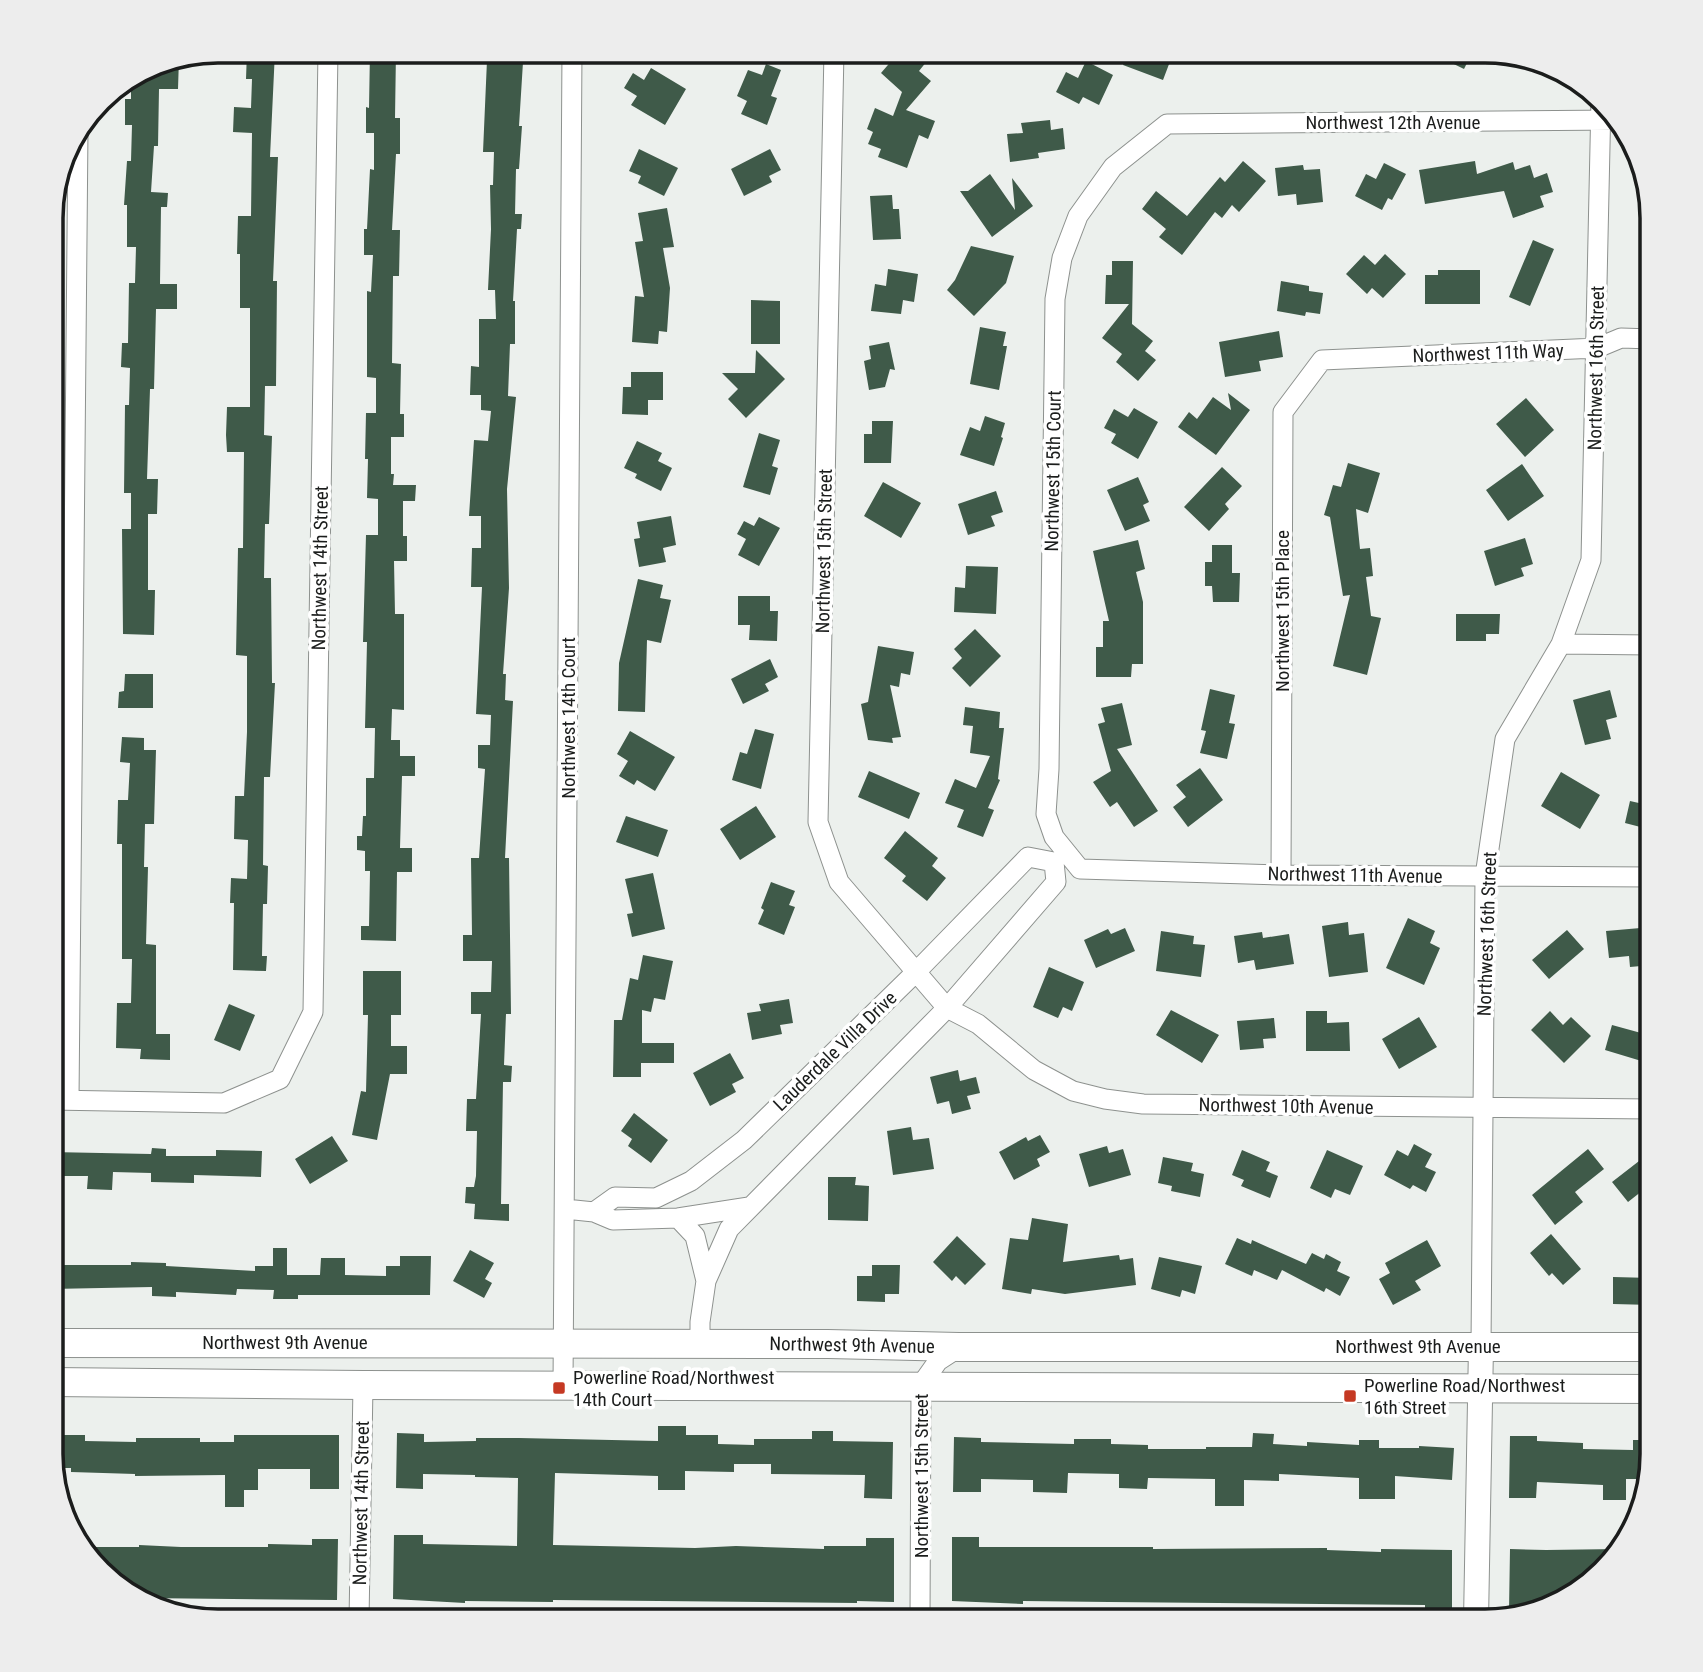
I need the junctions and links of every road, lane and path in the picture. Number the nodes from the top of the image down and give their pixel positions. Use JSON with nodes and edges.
{"nodes":[{"id":1,"x":328,"y":63,"type":"edge"},
{"id":2,"x":572,"y":63,"type":"edge"},
{"id":3,"x":834,"y":63,"type":"edge"},
{"id":4,"x":1605,"y":120,"type":"edge"},
{"id":5,"x":1167,"y":124,"type":"joint"},
{"id":6,"x":1610,"y":126,"type":"edge"},
{"id":7,"x":78,"y":152,"type":"edge"},
{"id":8,"x":1640,"y":339,"type":"edge"},
{"id":9,"x":1597,"y":348,"type":"junction"},
{"id":10,"x":1322,"y":360,"type":"joint"},
{"id":11,"x":1562,"y":644,"type":"junction"},
{"id":12,"x":1640,"y":645,"type":"edge"},
{"id":13,"x":1060,"y":857,"type":"junction"},
{"id":14,"x":1281,"y":875,"type":"junction"},
{"id":15,"x":1485,"y":876,"type":"junction"},
{"id":16,"x":1640,"y":877,"type":"edge"},
{"id":17,"x":63,"y":938,"type":"edge"},
{"id":18,"x":916,"y":972,"type":"junction"},
{"id":19,"x":947,"y":1008,"type":"junction"},
{"id":20,"x":63,"y":1100,"type":"edge"},
{"id":21,"x":1483,"y":1107,"type":"junction"},
{"id":22,"x":1640,"y":1109,"type":"edge"},
{"id":23,"x":749,"y":1207,"type":"junction"},
{"id":24,"x":565,"y":1209,"type":"junction"},
{"id":25,"x":594,"y":1212,"type":"junction"},
{"id":26,"x":678,"y":1218,"type":"junction"},
{"id":27,"x":706,"y":1280,"type":"junction"},
{"id":28,"x":63,"y":1343,"type":"edge"},
{"id":29,"x":563,"y":1343,"type":"junction"},
{"id":30,"x":700,"y":1343,"type":"junction"},
{"id":31,"x":1481,"y":1346,"type":"junction"},
{"id":32,"x":959,"y":1347,"type":"junction"},
{"id":33,"x":1640,"y":1347,"type":"edge"},
{"id":34,"x":63,"y":1382,"type":"edge"},
{"id":35,"x":363,"y":1385,"type":"junction"},
{"id":36,"x":921,"y":1385,"type":"junction"},
{"id":37,"x":563,"y":1386,"type":"junction"},
{"id":38,"x":1480,"y":1387,"type":"junction"},
{"id":39,"x":1640,"y":1389,"type":"edge"},
{"id":40,"x":359,"y":1609,"type":"edge"},
{"id":41,"x":920,"y":1609,"type":"edge"},
{"id":42,"x":1476,"y":1609,"type":"edge"}],
"edges":[{"from":1,"to":20,"type":"street","name":"Northwest 14th Street"},
{"from":2,"to":24,"type":"street","name":"Northwest 14th Court"},
{"from":3,"to":18,"type":"street","name":"Northwest 15th Street"},
{"from":4,"to":5,"type":"street","name":"Northwest 12th Avenue"},
{"from":5,"to":13,"type":"street","name":"Northwest 15th Court"},
{"from":6,"to":9,"type":"street","name":"Northwest 16th Street"},
{"from":7,"to":17,"type":"street"},
{"from":8,"to":9,"type":"street","name":"Northwest 11th Way"},
{"from":9,"to":10,"type":"street","name":"Northwest 11th Way"},
{"from":9,"to":11,"type":"street","name":"Northwest 16th Street"},
{"from":10,"to":14,"type":"street","name":"Northwest 15th Place"},
{"from":11,"to":12,"type":"street"},
{"from":11,"to":15,"type":"street","name":"Northwest 16th Street"},
{"from":13,"to":14,"type":"street","name":"Northwest 11th Avenue"},
{"from":13,"to":18,"type":"street","name":"Lauderdale Villa Drive"},
{"from":13,"to":19,"type":"street"},
{"from":14,"to":15,"type":"street","name":"Northwest 11th Avenue"},
{"from":15,"to":16,"type":"street","name":"Northwest 11th Avenue"},
{"from":15,"to":21,"type":"street","name":"Northwest 16th Street"},
{"from":18,"to":19,"type":"street","name":"Northwest 15th Street"},
{"from":18,"to":25,"type":"street","name":"Lauderdale Villa Drive"},
{"from":19,"to":21,"type":"street","name":"Northwest 10th Avenue"},
{"from":19,"to":23,"type":"street"},
{"from":21,"to":22,"type":"street","name":"Northwest 10th Avenue"},
{"from":21,"to":31,"type":"street","name":"Northwest 16th Street"},
{"from":23,"to":26,"type":"street"},
{"from":23,"to":27,"type":"street"},
{"from":24,"to":25,"type":"street"},
{"from":24,"to":29,"type":"street","name":"Northwest 14th Court"},
{"from":25,"to":26,"type":"street"},
{"from":26,"to":27,"type":"street"},
{"from":27,"to":30,"type":"street"},
{"from":28,"to":29,"type":"main road","name":"Northwest 9th Avenue"},
{"from":29,"to":30,"type":"main road","name":"Northwest 9th Avenue"},
{"from":29,"to":37,"type":"street","name":"Northwest 14th Court"},
{"from":30,"to":32,"type":"main road","name":"Northwest 9th Avenue"},
{"from":31,"to":32,"type":"main road","name":"Northwest 9th Avenue"},
{"from":31,"to":33,"type":"main road","name":"Northwest 9th Avenue"},
{"from":31,"to":38,"type":"street","name":"Northwest 16th Street"},
{"from":32,"to":36,"type":"street","name":"Northwest 15th Street"},
{"from":34,"to":35,"type":"main road","name":"Northwest 9th Avenue"},
{"from":35,"to":37,"type":"main road","name":"Northwest 9th Avenue"},
{"from":35,"to":40,"type":"street","name":"Northwest 14th Street"},
{"from":36,"to":37,"type":"main road","name":"Northwest 9th Avenue"},
{"from":36,"to":38,"type":"main road","name":"Northwest 9th Avenue"},
{"from":36,"to":41,"type":"street","name":"Northwest 15th Street"},
{"from":38,"to":39,"type":"main road","name":"Northwest 9th Avenue"},
{"from":38,"to":42,"type":"street","name":"Northwest 16th Street"}]}
